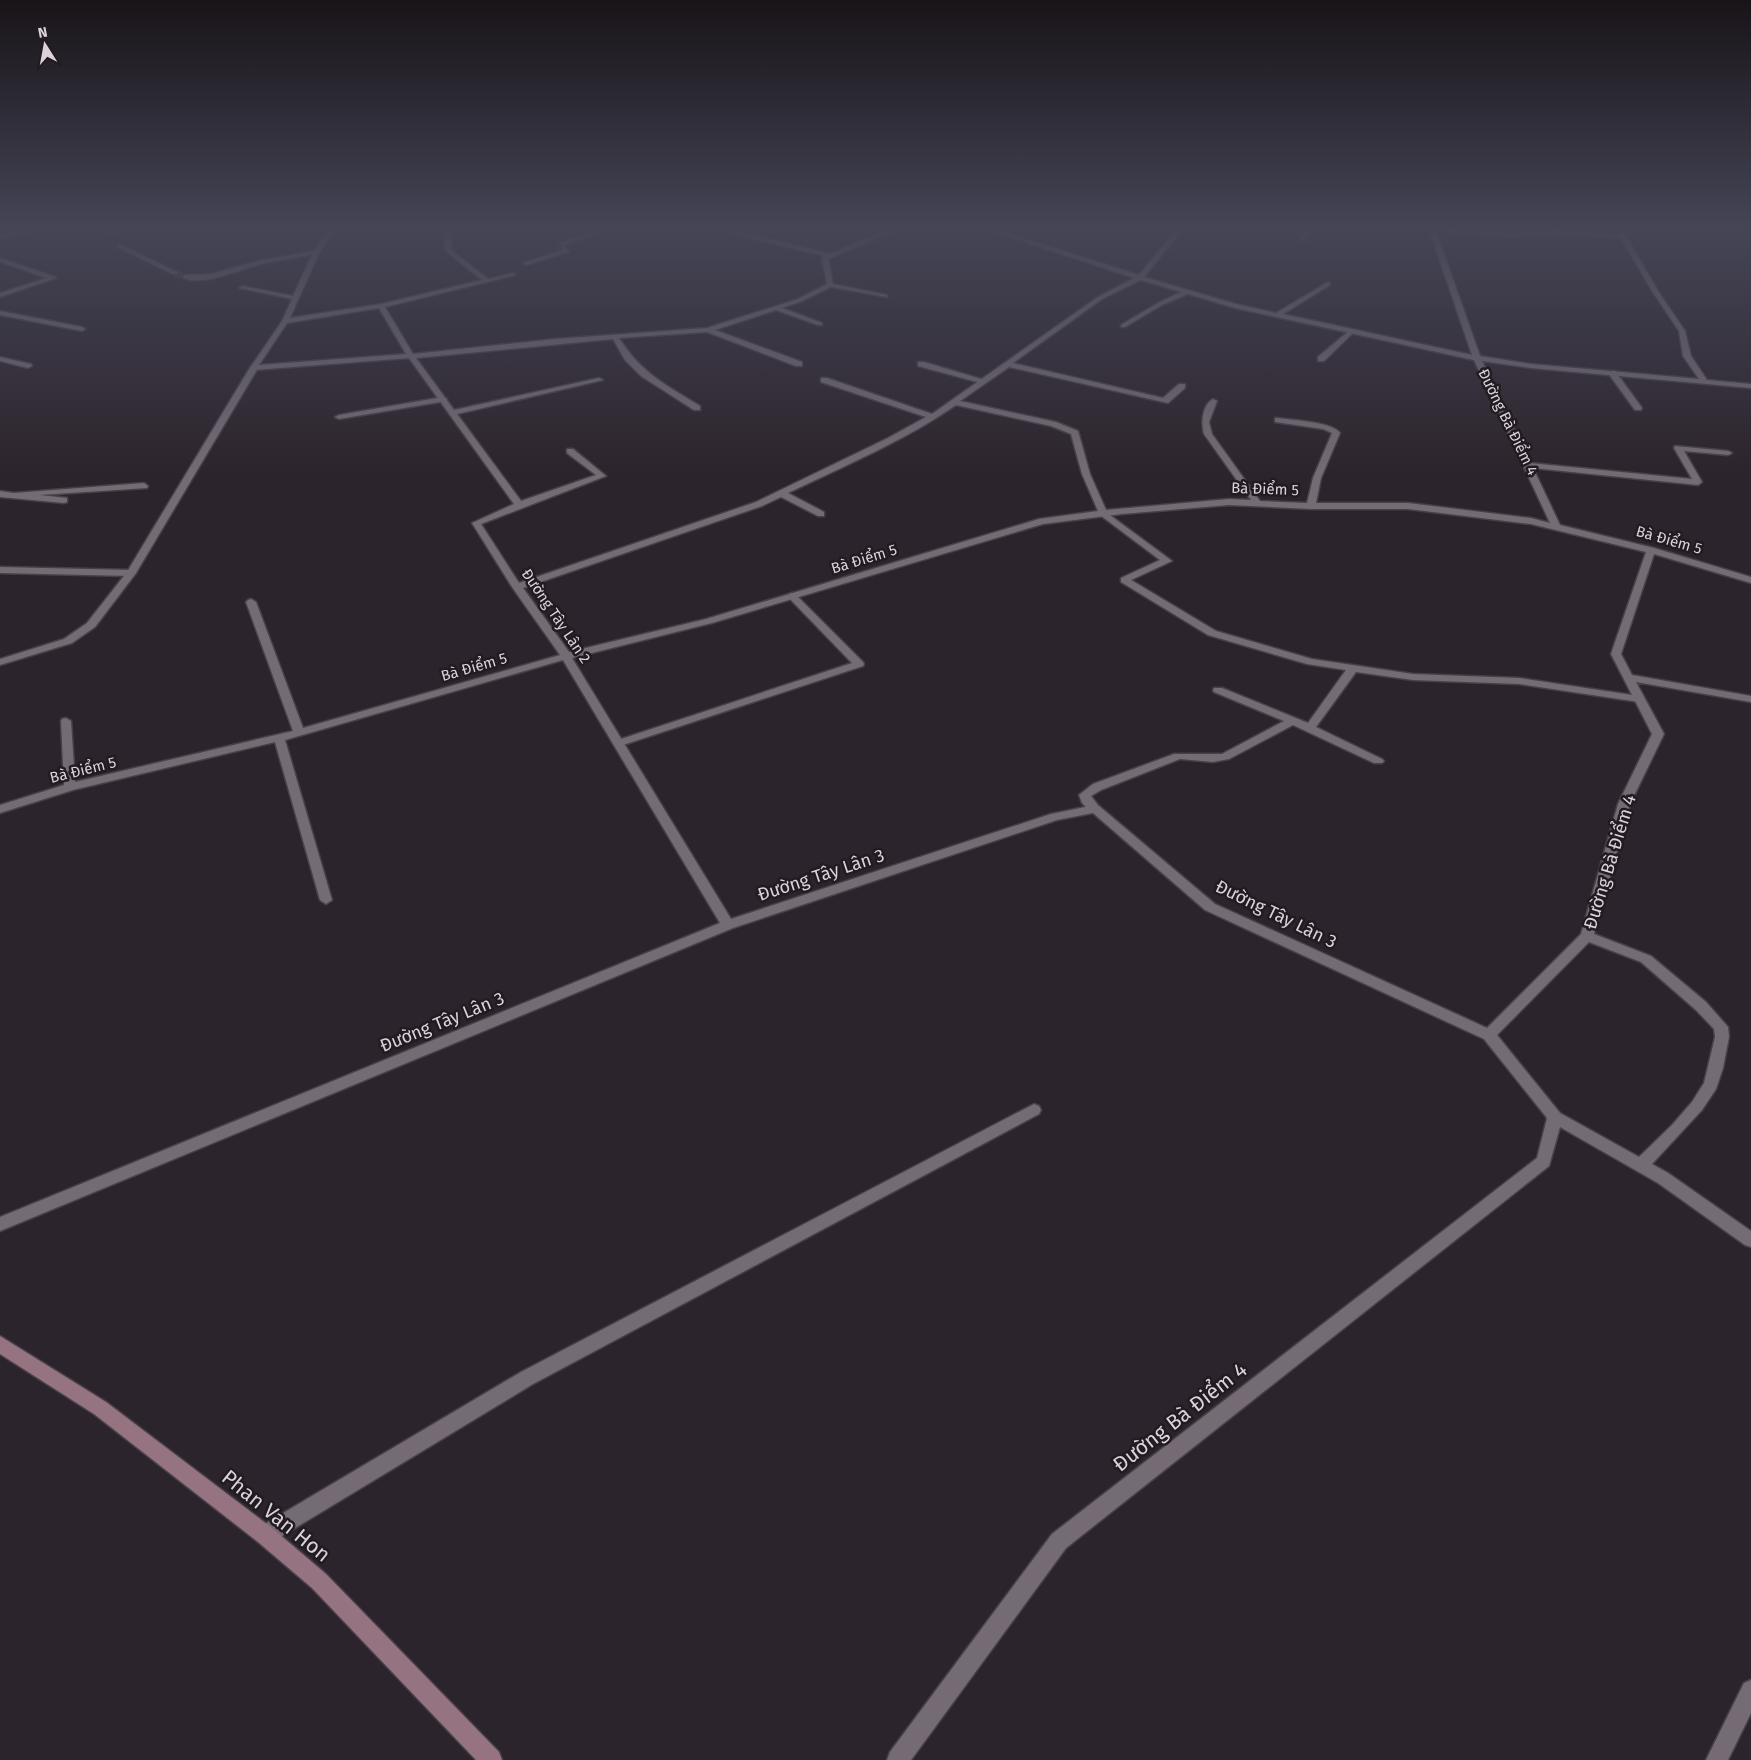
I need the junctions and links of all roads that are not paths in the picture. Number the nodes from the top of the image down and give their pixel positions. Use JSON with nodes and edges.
{"nodes":[{"id":1,"x":289,"y":311,"type":"edge"},
{"id":2,"x":346,"y":311,"type":"edge"},
{"id":3,"x":384,"y":311,"type":"edge"},
{"id":4,"x":766,"y":311,"type":"edge"},
{"id":5,"x":785,"y":311,"type":"edge"},
{"id":6,"x":1081,"y":311,"type":"edge"},
{"id":7,"x":1148,"y":311,"type":"edge"},
{"id":8,"x":1259,"y":311,"type":"edge"},
{"id":9,"x":1283,"y":311,"type":"edge"},
{"id":10,"x":1461,"y":311,"type":"edge"},
{"id":11,"x":1669,"y":311,"type":"edge"},
{"id":12,"x":0,"y":313,"type":"edge"},
{"id":13,"x":1277,"y":315,"type":"junction"},
{"id":14,"x":285,"y":320,"type":"junction"},
{"id":15,"x":820,"y":324,"type":"dead end"},
{"id":16,"x":1123,"y":326,"type":"dead end"},
{"id":17,"x":82,"y":329,"type":"dead end"},
{"id":18,"x":708,"y":330,"type":"junction"},
{"id":19,"x":1352,"y":330,"type":"junction"},
{"id":20,"x":615,"y":337,"type":"junction"},
{"id":21,"x":411,"y":356,"type":"junction"},
{"id":22,"x":1477,"y":358,"type":"junction"},
{"id":23,"x":0,"y":359,"type":"edge"},
{"id":24,"x":1321,"y":359,"type":"dead end"},
{"id":25,"x":799,"y":364,"type":"dead end"},
{"id":26,"x":921,"y":364,"type":"dead end"},
{"id":27,"x":1007,"y":364,"type":"junction"},
{"id":28,"x":28,"y":366,"type":"dead end"},
{"id":29,"x":254,"y":368,"type":"junction"},
{"id":30,"x":1612,"y":373,"type":"junction"},
{"id":31,"x":599,"y":380,"type":"dead end"},
{"id":32,"x":824,"y":380,"type":"dead end"},
{"id":33,"x":984,"y":381,"type":"junction"},
{"id":34,"x":1704,"y":381,"type":"junction"},
{"id":35,"x":1182,"y":386,"type":"dead end"},
{"id":36,"x":1751,"y":386,"type":"edge"},
{"id":37,"x":443,"y":398,"type":"junction"},
{"id":38,"x":1213,"y":401,"type":"dead end"},
{"id":39,"x":954,"y":402,"type":"junction"},
{"id":40,"x":697,"y":408,"type":"dead end"},
{"id":41,"x":1638,"y":408,"type":"dead end"},
{"id":42,"x":453,"y":412,"type":"junction"},
{"id":43,"x":339,"y":417,"type":"dead end"},
{"id":44,"x":933,"y":417,"type":"junction"},
{"id":45,"x":1278,"y":420,"type":"dead end"},
{"id":46,"x":570,"y":451,"type":"dead end"},
{"id":47,"x":1728,"y":453,"type":"dead end"},
{"id":48,"x":1529,"y":465,"type":"junction"},
{"id":49,"x":144,"y":486,"type":"dead end"},
{"id":50,"x":0,"y":494,"type":"edge"},
{"id":51,"x":17,"y":494,"type":"junction"},
{"id":52,"x":780,"y":494,"type":"junction"},
{"id":53,"x":64,"y":500,"type":"dead end"},
{"id":54,"x":1257,"y":503,"type":"junction"},
{"id":55,"x":519,"y":505,"type":"junction"},
{"id":56,"x":1311,"y":506,"type":"junction"},
{"id":57,"x":1103,"y":513,"type":"junction"},
{"id":58,"x":821,"y":514,"type":"dead end"},
{"id":59,"x":1557,"y":528,"type":"junction"},
{"id":60,"x":1650,"y":550,"type":"junction"},
{"id":61,"x":0,"y":570,"type":"edge"},
{"id":62,"x":131,"y":573,"type":"junction"},
{"id":63,"x":1751,"y":580,"type":"edge"},
{"id":64,"x":517,"y":587,"type":"junction"},
{"id":65,"x":792,"y":596,"type":"junction"},
{"id":66,"x":251,"y":602,"type":"dead end"},
{"id":67,"x":566,"y":656,"type":"junction"},
{"id":68,"x":0,"y":662,"type":"edge"},
{"id":69,"x":1353,"y":668,"type":"junction"},
{"id":70,"x":1628,"y":677,"type":"junction"},
{"id":71,"x":1218,"y":690,"type":"dead end"},
{"id":72,"x":1640,"y":699,"type":"junction"},
{"id":73,"x":1751,"y":699,"type":"edge"},
{"id":74,"x":66,"y":721,"type":"dead end"},
{"id":75,"x":1292,"y":721,"type":"junction"},
{"id":76,"x":1310,"y":728,"type":"junction"},
{"id":77,"x":299,"y":732,"type":"junction"},
{"id":78,"x":279,"y":738,"type":"junction"},
{"id":79,"x":619,"y":743,"type":"junction"},
{"id":80,"x":1378,"y":761,"type":"dead end"},
{"id":81,"x":70,"y":787,"type":"junction"},
{"id":82,"x":0,"y":808,"type":"edge"},
{"id":83,"x":1095,"y":809,"type":"junction"},
{"id":84,"x":326,"y":900,"type":"dead end"},
{"id":85,"x":728,"y":925,"type":"junction"},
{"id":86,"x":1587,"y":936,"type":"junction"},
{"id":87,"x":1489,"y":1035,"type":"junction"},
{"id":88,"x":1034,"y":1110,"type":"dead end"},
{"id":89,"x":1555,"y":1116,"type":"junction"},
{"id":90,"x":1642,"y":1165,"type":"junction"},
{"id":91,"x":0,"y":1224,"type":"edge"},
{"id":92,"x":1751,"y":1240,"type":"edge"},
{"id":93,"x":0,"y":1344,"type":"edge"},
{"id":94,"x":264,"y":1535,"type":"junction"},
{"id":95,"x":1751,"y":1690,"type":"edge"},
{"id":96,"x":491,"y":1760,"type":"edge"},
{"id":97,"x":898,"y":1760,"type":"edge"},
{"id":98,"x":1717,"y":1760,"type":"edge"}],
"edges":[{"from":1,"to":14,"type":"street"},
{"from":2,"to":14,"type":"street"},
{"from":3,"to":21,"type":"street"},
{"from":4,"to":18,"type":"street"},
{"from":5,"to":15,"type":"street"},
{"from":6,"to":27,"type":"street"},
{"from":7,"to":16,"type":"street"},
{"from":8,"to":13,"type":"street"},
{"from":9,"to":13,"type":"street"},
{"from":10,"to":22,"type":"street","name":"Đường Bà Điểm 4"},
{"from":11,"to":34,"type":"street"},
{"from":12,"to":17,"type":"street"},
{"from":13,"to":19,"type":"street"},
{"from":14,"to":29,"type":"street"},
{"from":18,"to":20,"type":"street"},
{"from":18,"to":25,"type":"street"},
{"from":19,"to":22,"type":"street"},
{"from":19,"to":24,"type":"street"},
{"from":20,"to":21,"type":"street"},
{"from":20,"to":40,"type":"street"},
{"from":21,"to":29,"type":"street"},
{"from":21,"to":37,"type":"street"},
{"from":22,"to":30,"type":"street"},
{"from":22,"to":48,"type":"street","name":"Đường Bà Điểm 4"},
{"from":23,"to":28,"type":"street"},
{"from":26,"to":33,"type":"street"},
{"from":27,"to":33,"type":"street"},
{"from":27,"to":35,"type":"street"},
{"from":29,"to":62,"type":"street"},
{"from":30,"to":34,"type":"street"},
{"from":30,"to":41,"type":"street"},
{"from":31,"to":42,"type":"street"},
{"from":32,"to":44,"type":"street"},
{"from":33,"to":39,"type":"street"},
{"from":34,"to":36,"type":"street"},
{"from":37,"to":42,"type":"street"},
{"from":37,"to":43,"type":"street"},
{"from":38,"to":54,"type":"street"},
{"from":39,"to":44,"type":"street"},
{"from":39,"to":57,"type":"street"},
{"from":42,"to":55,"type":"street"},
{"from":44,"to":52,"type":"street"},
{"from":45,"to":56,"type":"street"},
{"from":46,"to":55,"type":"street"},
{"from":47,"to":48,"type":"street"},
{"from":48,"to":59,"type":"street","name":"Đường Bà Điểm 4"},
{"from":49,"to":51,"type":"street"},
{"from":50,"to":51,"type":"street"},
{"from":51,"to":53,"type":"street"},
{"from":52,"to":58,"type":"street"},
{"from":52,"to":64,"type":"street"},
{"from":54,"to":56,"type":"street","name":"Bà Điểm 5"},
{"from":54,"to":57,"type":"street","name":"Bà Điểm 5"},
{"from":55,"to":64,"type":"street","name":"Đường Tây Lân 2"},
{"from":56,"to":59,"type":"street","name":"Bà Điểm 5"},
{"from":57,"to":65,"type":"street","name":"Bà Điểm 5"},
{"from":57,"to":69,"type":"street"},
{"from":59,"to":60,"type":"street","name":"Bà Điểm 5"},
{"from":60,"to":63,"type":"street","name":"Bà Điểm 5"},
{"from":60,"to":70,"type":"street","name":"Đường Bà Điểm 4"},
{"from":61,"to":62,"type":"street"},
{"from":62,"to":68,"type":"street"},
{"from":64,"to":67,"type":"street","name":"Đường Tây Lân 2"},
{"from":65,"to":67,"type":"street","name":"Bà Điểm 5"},
{"from":65,"to":79,"type":"street"},
{"from":66,"to":77,"type":"street"},
{"from":67,"to":77,"type":"street","name":"Bà Điểm 5"},
{"from":67,"to":79,"type":"street","name":"Đường Tây Lân 2"},
{"from":69,"to":72,"type":"street"},
{"from":69,"to":76,"type":"street"},
{"from":70,"to":72,"type":"street","name":"Đường Bà Điểm 4"},
{"from":70,"to":73,"type":"street"},
{"from":71,"to":75,"type":"street"},
{"from":72,"to":86,"type":"street","name":"Đường Bà Điểm 4"},
{"from":74,"to":81,"type":"street"},
{"from":75,"to":76,"type":"street"},
{"from":75,"to":83,"type":"street"},
{"from":76,"to":80,"type":"street"},
{"from":77,"to":78,"type":"street","name":"Bà Điểm 5"},
{"from":78,"to":81,"type":"street","name":"Bà Điểm 5"},
{"from":78,"to":84,"type":"street"},
{"from":79,"to":85,"type":"street","name":"Đường Tây Lân 2"},
{"from":81,"to":82,"type":"street","name":"Bà Điểm 5"},
{"from":83,"to":85,"type":"street","name":"Đường Tây Lân 3"},
{"from":83,"to":87,"type":"street","name":"Đường Tây Lân 3"},
{"from":85,"to":91,"type":"street","name":"Đường Tây Lân 3"},
{"from":86,"to":87,"type":"street","name":"Đường Bà Điểm 4"},
{"from":86,"to":90,"type":"street"},
{"from":87,"to":89,"type":"street","name":"Đường Tây Lân 3"},
{"from":88,"to":94,"type":"street"},
{"from":89,"to":90,"type":"street"},
{"from":89,"to":97,"type":"street","name":"Đường Bà Điểm 4"},
{"from":90,"to":92,"type":"street"},
{"from":93,"to":94,"type":"main road","name":"Phan Van Hon"},
{"from":94,"to":96,"type":"main road","name":"Phan Van Hon"},
{"from":95,"to":98,"type":"street"}]}
